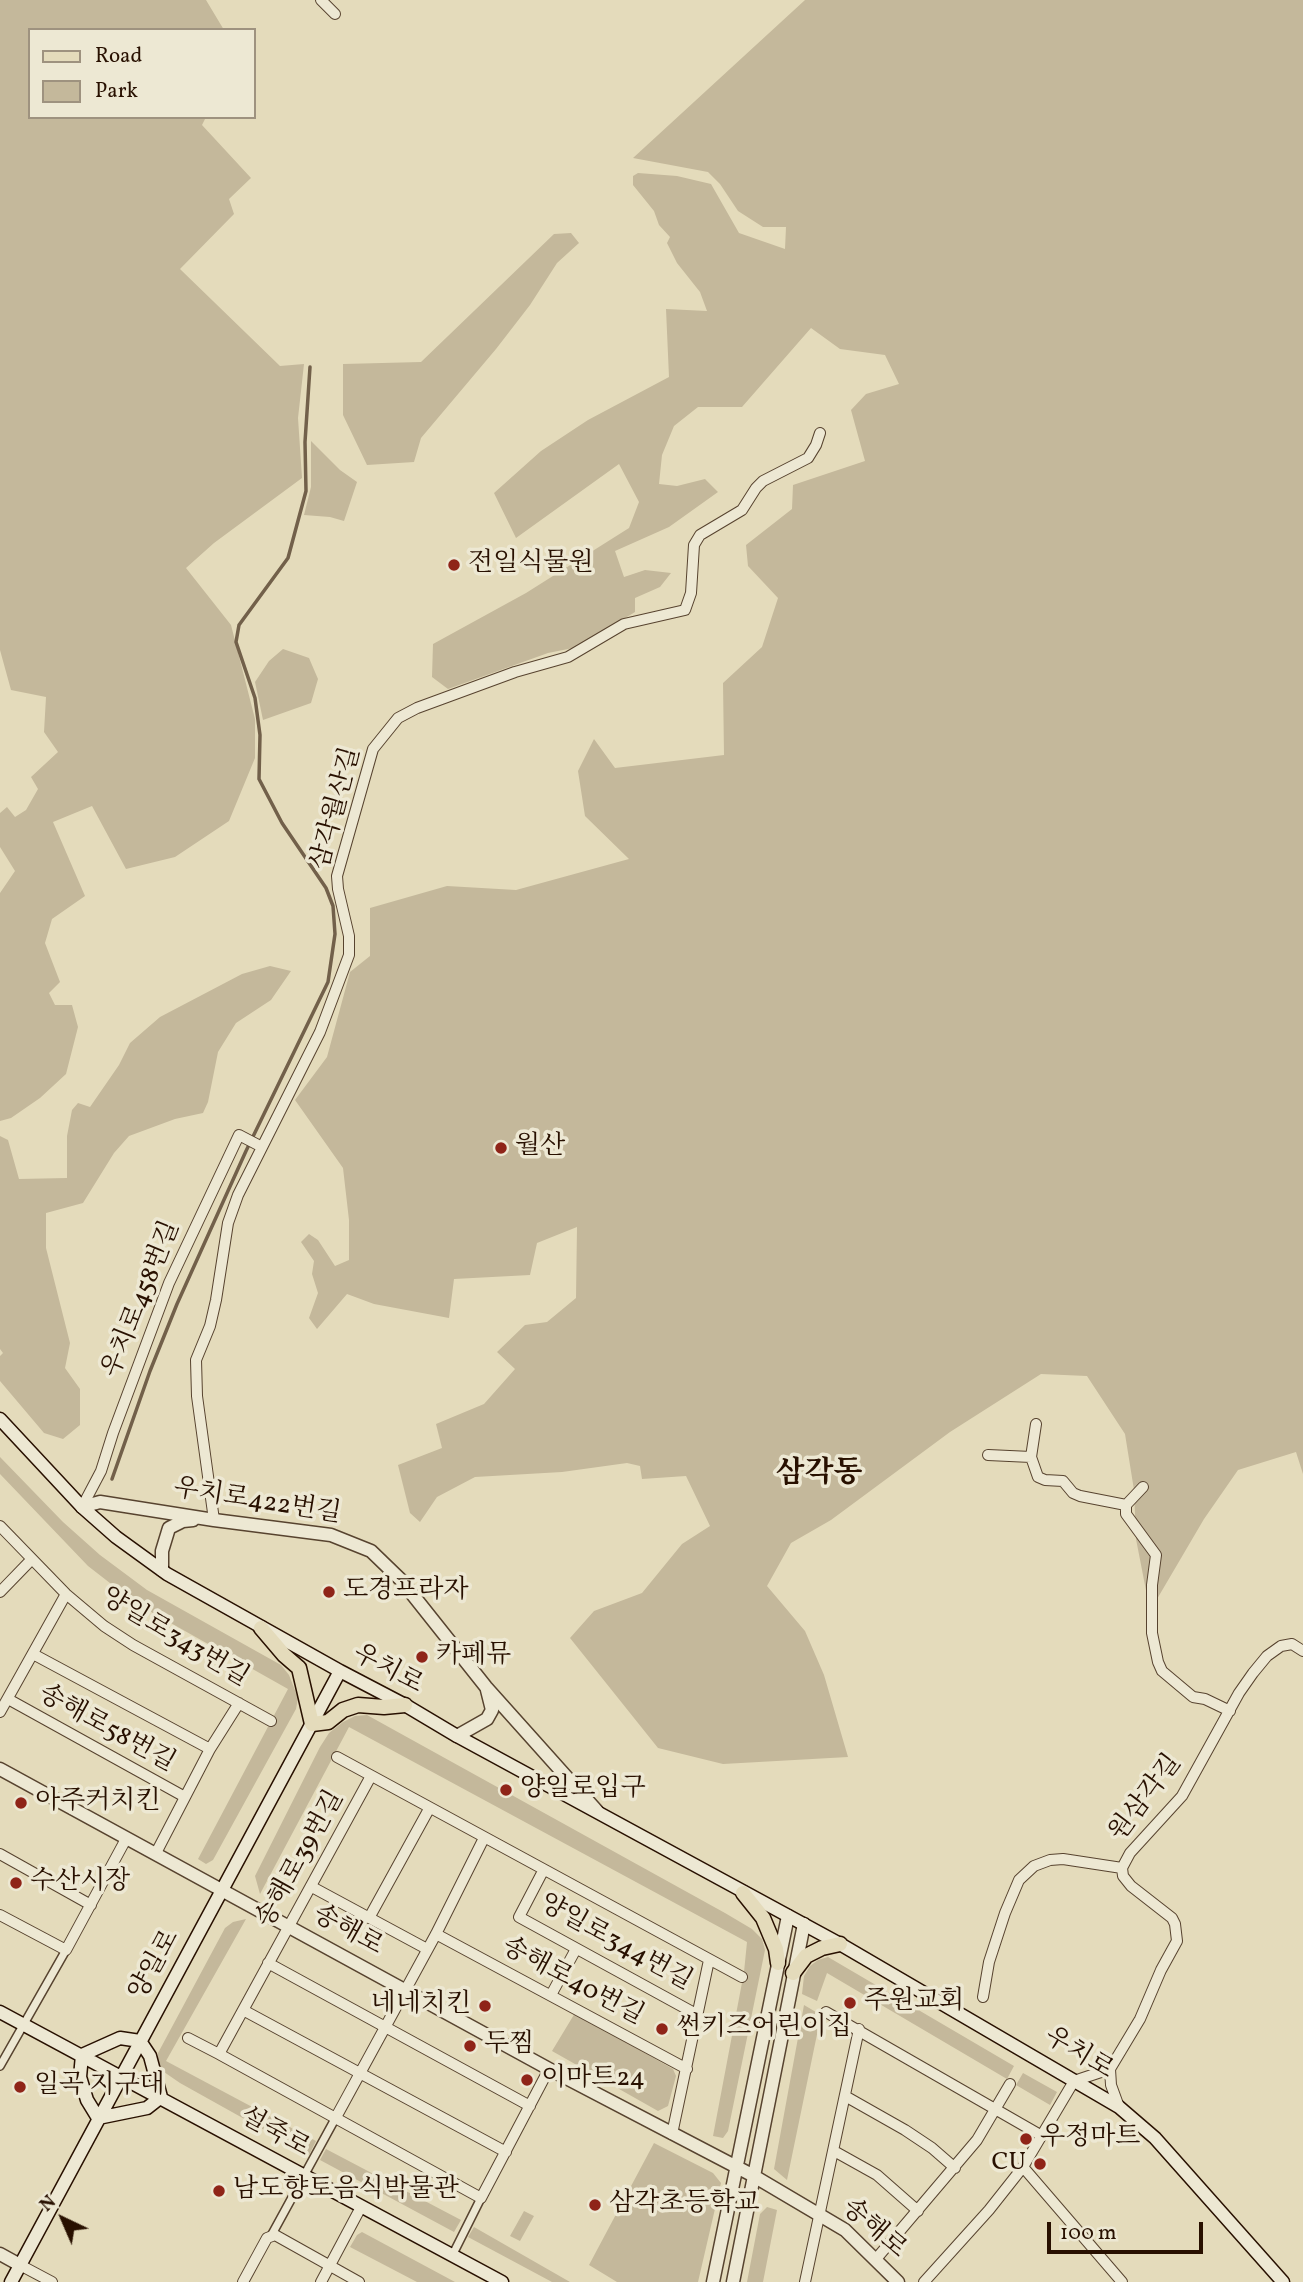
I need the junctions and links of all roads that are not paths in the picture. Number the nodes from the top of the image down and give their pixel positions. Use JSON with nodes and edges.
{"nodes":[{"id":1,"x":321,"y":0,"type":"edge"},
{"id":2,"x":335,"y":14,"type":"dead end"},
{"id":3,"x":820,"y":433,"type":"dead end"},
{"id":4,"x":262,"y":1147,"type":"junction"},
{"id":5,"x":0,"y":1419,"type":"edge"},
{"id":6,"x":1037,"y":1424,"type":"dead end"},
{"id":7,"x":988,"y":1455,"type":"dead end"},
{"id":8,"x":1031,"y":1457,"type":"junction"},
{"id":9,"x":1143,"y":1487,"type":"dead end"},
{"id":10,"x":1126,"y":1505,"type":"junction"},
{"id":11,"x":82,"y":1507,"type":"junction"},
{"id":12,"x":209,"y":1519,"type":"junction"},
{"id":13,"x":0,"y":1526,"type":"edge"},
{"id":14,"x":32,"y":1559,"type":"junction"},
{"id":15,"x":162,"y":1570,"type":"junction"},
{"id":16,"x":0,"y":1592,"type":"edge"},
{"id":17,"x":66,"y":1594,"type":"junction"},
{"id":18,"x":261,"y":1628,"type":"junction"},
{"id":19,"x":1303,"y":1651,"type":"edge"},
{"id":20,"x":33,"y":1654,"type":"junction"},
{"id":21,"x":340,"y":1671,"type":"junction"},
{"id":22,"x":486,"y":1687,"type":"junction"},
{"id":23,"x":8,"y":1699,"type":"junction"},
{"id":24,"x":239,"y":1703,"type":"junction"},
{"id":25,"x":405,"y":1705,"type":"junction"},
{"id":26,"x":1230,"y":1711,"type":"junction"},
{"id":27,"x":0,"y":1713,"type":"edge"},
{"id":28,"x":271,"y":1721,"type":"dead end"},
{"id":29,"x":312,"y":1724,"type":"junction"},
{"id":30,"x":457,"y":1736,"type":"junction"},
{"id":31,"x":210,"y":1749,"type":"junction"},
{"id":32,"x":337,"y":1757,"type":"dead end"},
{"id":33,"x":0,"y":1769,"type":"edge"},
{"id":34,"x":371,"y":1776,"type":"junction"},
{"id":35,"x":185,"y":1797,"type":"junction"},
{"id":36,"x":429,"y":1809,"type":"junction"},
{"id":37,"x":600,"y":1814,"type":"junction"},
{"id":38,"x":484,"y":1838,"type":"junction"},
{"id":39,"x":126,"y":1839,"type":"junction"},
{"id":40,"x":156,"y":1853,"type":"junction"},
{"id":41,"x":0,"y":1854,"type":"edge"},
{"id":42,"x":1122,"y":1868,"type":"junction"},
{"id":43,"x":543,"y":1871,"type":"junction"},
{"id":44,"x":312,"y":1887,"type":"junction"},
{"id":45,"x":223,"y":1891,"type":"junction"},
{"id":46,"x":743,"y":1893,"type":"junction"},
{"id":47,"x":91,"y":1905,"type":"junction"},
{"id":48,"x":0,"y":1915,"type":"edge"},
{"id":49,"x":788,"y":1916,"type":"junction"},
{"id":50,"x":369,"y":1919,"type":"junction"},
{"id":51,"x":804,"y":1924,"type":"junction"},
{"id":52,"x":290,"y":1927,"type":"junction"},
{"id":53,"x":436,"y":1934,"type":"junction"},
{"id":54,"x":840,"y":1944,"type":"junction"},
{"id":55,"x":576,"y":1948,"type":"junction"},
{"id":56,"x":427,"y":1949,"type":"junction"},
{"id":57,"x":66,"y":1951,"type":"junction"},
{"id":58,"x":709,"y":1960,"type":"junction"},
{"id":59,"x":268,"y":1963,"type":"junction"},
{"id":60,"x":778,"y":1963,"type":"junction"},
{"id":61,"x":793,"y":1973,"type":"junction"},
{"id":62,"x":742,"y":1977,"type":"dead end"},
{"id":63,"x":404,"y":1990,"type":"junction"},
{"id":64,"x":551,"y":1995,"type":"junction"},
{"id":65,"x":983,"y":1997,"type":"dead end"},
{"id":66,"x":243,"y":2010,"type":"junction"},
{"id":67,"x":0,"y":2012,"type":"edge"},
{"id":68,"x":826,"y":2012,"type":"dead end"},
{"id":69,"x":696,"y":2014,"type":"junction"},
{"id":70,"x":24,"y":2025,"type":"junction"},
{"id":71,"x":385,"y":2027,"type":"junction"},
{"id":72,"x":859,"y":2029,"type":"junction"},
{"id":73,"x":188,"y":2038,"type":"dead end"},
{"id":74,"x":140,"y":2041,"type":"junction"},
{"id":75,"x":219,"y":2054,"type":"junction"},
{"id":76,"x":82,"y":2055,"type":"junction"},
{"id":77,"x":0,"y":2066,"type":"edge"},
{"id":78,"x":550,"y":2069,"type":"junction"},
{"id":79,"x":687,"y":2069,"type":"junction"},
{"id":80,"x":1110,"y":2069,"type":"junction"},
{"id":81,"x":359,"y":2073,"type":"junction"},
{"id":82,"x":121,"y":2076,"type":"junction"},
{"id":83,"x":1074,"y":2081,"type":"junction"},
{"id":84,"x":1010,"y":2084,"type":"dead end"},
{"id":85,"x":845,"y":2096,"type":"junction"},
{"id":86,"x":160,"y":2097,"type":"junction"},
{"id":87,"x":530,"y":2106,"type":"junction"},
{"id":88,"x":1119,"y":2106,"type":"junction"},
{"id":89,"x":995,"y":2110,"type":"junction"},
{"id":90,"x":98,"y":2118,"type":"junction"},
{"id":91,"x":335,"y":2119,"type":"junction"},
{"id":92,"x":672,"y":2134,"type":"junction"},
{"id":93,"x":1042,"y":2136,"type":"junction"},
{"id":94,"x":834,"y":2151,"type":"junction"},
{"id":95,"x":506,"y":2152,"type":"junction"},
{"id":96,"x":737,"y":2167,"type":"junction"},
{"id":97,"x":1023,"y":2167,"type":"junction"},
{"id":98,"x":955,"y":2168,"type":"junction"},
{"id":99,"x":752,"y":2175,"type":"junction"},
{"id":100,"x":304,"y":2177,"type":"junction"},
{"id":101,"x":481,"y":2198,"type":"junction"},
{"id":102,"x":361,"y":2207,"type":"junction"},
{"id":103,"x":918,"y":2211,"type":"junction"},
{"id":104,"x":819,"y":2213,"type":"junction"},
{"id":105,"x":271,"y":2237,"type":"junction"},
{"id":106,"x":0,"y":2254,"type":"edge"},
{"id":107,"x":452,"y":2256,"type":"junction"},
{"id":108,"x":876,"y":2259,"type":"junction"},
{"id":109,"x":20,"y":2265,"type":"junction"},
{"id":110,"x":329,"y":2266,"type":"junction"},
{"id":111,"x":807,"y":2280,"type":"edge"},
{"id":112,"x":11,"y":2282,"type":"edge"},
{"id":113,"x":52,"y":2282,"type":"edge"},
{"id":114,"x":243,"y":2282,"type":"edge"},
{"id":115,"x":321,"y":2282,"type":"edge"},
{"id":116,"x":359,"y":2282,"type":"edge"},
{"id":117,"x":502,"y":2282,"type":"edge"},
{"id":118,"x":713,"y":2282,"type":"edge"},
{"id":119,"x":733,"y":2282,"type":"edge"},
{"id":120,"x":898,"y":2282,"type":"edge"},
{"id":121,"x":924,"y":2282,"type":"edge"},
{"id":122,"x":1122,"y":2282,"type":"edge"},
{"id":123,"x":1283,"y":2282,"type":"edge"}],
"edges":[{"from":1,"to":2,"type":"street"},
{"from":3,"to":4,"type":"street","name":"삼각월산길"},
{"from":4,"to":11,"type":"street","name":"우치로458번길"},
{"from":4,"to":12,"type":"street","name":"삼각월산길"},
{"from":5,"to":11,"type":"main road","name":"우치로"},
{"from":6,"to":8,"type":"street"},
{"from":7,"to":8,"type":"street"},
{"from":8,"to":10,"type":"street"},
{"from":9,"to":10,"type":"street"},
{"from":10,"to":26,"type":"street"},
{"from":11,"to":12,"type":"main road","name":"우치로422번길"},
{"from":11,"to":15,"type":"main road","name":"우치로"},
{"from":12,"to":15,"type":"main road"},
{"from":12,"to":22,"type":"main road","name":"우치로422번길"},
{"from":13,"to":14,"type":"street","name":"양일로343번길"},
{"from":14,"to":16,"type":"street"},
{"from":14,"to":17,"type":"street","name":"양일로343번길"},
{"from":15,"to":18,"type":"main road","name":"우치로"},
{"from":17,"to":20,"type":"street"},
{"from":17,"to":24,"type":"street","name":"양일로343번길"},
{"from":18,"to":21,"type":"main road","name":"우치로"},
{"from":18,"to":29,"type":"main road"},
{"from":19,"to":26,"type":"street","name":"원삼각길"},
{"from":20,"to":23,"type":"street"},
{"from":20,"to":31,"type":"street","name":"송해로58번길"},
{"from":21,"to":25,"type":"main road","name":"우치로"},
{"from":21,"to":29,"type":"main road","name":"양일로"},
{"from":22,"to":30,"type":"main road"},
{"from":22,"to":37,"type":"main road","name":"우치로422번길"},
{"from":23,"to":27,"type":"street"},
{"from":23,"to":35,"type":"street","name":"송해로58번길"},
{"from":24,"to":28,"type":"street","name":"양일로343번길"},
{"from":24,"to":31,"type":"street","name":"송해로58번길"},
{"from":25,"to":29,"type":"main road"},
{"from":25,"to":30,"type":"main road","name":"우치로"},
{"from":26,"to":42,"type":"street","name":"원삼각길"},
{"from":29,"to":45,"type":"main road","name":"양일로"},
{"from":30,"to":37,"type":"main road","name":"우치로"},
{"from":31,"to":35,"type":"street","name":"송해로58번길"},
{"from":32,"to":34,"type":"street","name":"양일로344번길"},
{"from":33,"to":39,"type":"main road","name":"송해로"},
{"from":34,"to":36,"type":"street","name":"양일로344번길"},
{"from":34,"to":44,"type":"street","name":"송해로39번길"},
{"from":35,"to":40,"type":"street","name":"송해로58번길"},
{"from":36,"to":38,"type":"street","name":"양일로344번길"},
{"from":36,"to":50,"type":"street"},
{"from":37,"to":46,"type":"main road","name":"우치로"},
{"from":38,"to":43,"type":"street","name":"양일로344번길"},
{"from":38,"to":53,"type":"street"},
{"from":39,"to":40,"type":"main road","name":"송해로"},
{"from":39,"to":47,"type":"street"},
{"from":40,"to":45,"type":"main road","name":"송해로"},
{"from":41,"to":47,"type":"street"},
{"from":42,"to":65,"type":"street"},
{"from":42,"to":80,"type":"street","name":"원삼각길"},
{"from":43,"to":55,"type":"street","name":"양일로344번길"},
{"from":43,"to":58,"type":"street","name":"양일로344번길"},
{"from":44,"to":50,"type":"street"},
{"from":44,"to":52,"type":"street","name":"송해로39번길"},
{"from":45,"to":52,"type":"main road","name":"송해로"},
{"from":45,"to":74,"type":"main road","name":"양일로"},
{"from":46,"to":49,"type":"main road","name":"우치로"},
{"from":46,"to":60,"type":"main road"},
{"from":47,"to":57,"type":"street"},
{"from":48,"to":57,"type":"street"},
{"from":49,"to":51,"type":"main road","name":"우치로"},
{"from":49,"to":60,"type":"main road"},
{"from":50,"to":56,"type":"street"},
{"from":51,"to":54,"type":"main road","name":"우치로"},
{"from":51,"to":61,"type":"main road"},
{"from":52,"to":59,"type":"street","name":"송해로39번길"},
{"from":52,"to":63,"type":"main road","name":"송해로"},
{"from":53,"to":56,"type":"street"},
{"from":53,"to":64,"type":"street","name":"송해로40번길"},
{"from":54,"to":61,"type":"main road"},
{"from":54,"to":83,"type":"main road","name":"우치로"},
{"from":55,"to":64,"type":"street"},
{"from":55,"to":69,"type":"street","name":"양일로344번길"},
{"from":56,"to":63,"type":"street"},
{"from":57,"to":70,"type":"street"},
{"from":58,"to":62,"type":"street","name":"양일로344번길"},
{"from":58,"to":69,"type":"street"},
{"from":59,"to":66,"type":"street","name":"송해로39번길"},
{"from":59,"to":71,"type":"street","name":"송해로39번길"},
{"from":60,"to":96,"type":"main road"},
{"from":61,"to":99,"type":"main road"},
{"from":63,"to":71,"type":"street"},
{"from":63,"to":78,"type":"main road","name":"송해로"},
{"from":64,"to":79,"type":"street","name":"송해로40번길"},
{"from":66,"to":75,"type":"street","name":"송해로39번길"},
{"from":66,"to":81,"type":"street"},
{"from":67,"to":70,"type":"main road","name":"설죽로"},
{"from":68,"to":72,"type":"street"},
{"from":69,"to":79,"type":"street"},
{"from":70,"to":76,"type":"main road","name":"설죽로"},
{"from":70,"to":77,"type":"street"},
{"from":71,"to":81,"type":"street"},
{"from":71,"to":87,"type":"street","name":"송해로39번길"},
{"from":72,"to":85,"type":"street","name":"송해로"},
{"from":72,"to":89,"type":"street"},
{"from":73,"to":75,"type":"street"},
{"from":74,"to":76,"type":"main road"},
{"from":74,"to":82,"type":"main road","name":"양일로"},
{"from":74,"to":86,"type":"main road"},
{"from":75,"to":91,"type":"street"},
{"from":76,"to":82,"type":"main road","name":"설죽로"},
{"from":76,"to":90,"type":"main road"},
{"from":78,"to":87,"type":"street"},
{"from":78,"to":92,"type":"main road","name":"송해로"},
{"from":79,"to":92,"type":"street"},
{"from":80,"to":83,"type":"street"},
{"from":80,"to":88,"type":"street"},
{"from":81,"to":91,"type":"street"},
{"from":81,"to":95,"type":"street"},
{"from":82,"to":86,"type":"main road","name":"설죽로"},
{"from":82,"to":90,"type":"main road","name":"양일로"},
{"from":83,"to":88,"type":"main road","name":"우치로"},
{"from":83,"to":93,"type":"street"},
{"from":84,"to":89,"type":"street"},
{"from":85,"to":94,"type":"street","name":"송해로"},
{"from":85,"to":98,"type":"street"},
{"from":86,"to":90,"type":"main road"},
{"from":86,"to":100,"type":"main road","name":"설죽로"},
{"from":87,"to":95,"type":"street"},
{"from":88,"to":123,"type":"main road","name":"우치로"},
{"from":89,"to":93,"type":"street"},
{"from":89,"to":98,"type":"street"},
{"from":90,"to":109,"type":"main road","name":"양일로"},
{"from":91,"to":100,"type":"street"},
{"from":91,"to":101,"type":"street"},
{"from":92,"to":96,"type":"main road","name":"송해로"},
{"from":93,"to":97,"type":"street"},
{"from":94,"to":103,"type":"street"},
{"from":94,"to":104,"type":"street","name":"송해로"},
{"from":95,"to":101,"type":"street"},
{"from":96,"to":99,"type":"main road","name":"송해로"},
{"from":96,"to":118,"type":"main road"},
{"from":97,"to":121,"type":"street"},
{"from":97,"to":122,"type":"street"},
{"from":98,"to":103,"type":"street"},
{"from":99,"to":104,"type":"main road","name":"송해로"},
{"from":99,"to":119,"type":"main road"},
{"from":100,"to":102,"type":"main road","name":"설죽로"},
{"from":100,"to":105,"type":"street"},
{"from":101,"to":107,"type":"street"},
{"from":102,"to":107,"type":"main road","name":"설죽로"},
{"from":102,"to":110,"type":"street"},
{"from":103,"to":108,"type":"street"},
{"from":104,"to":108,"type":"main road","name":"송해로"},
{"from":104,"to":111,"type":"street"},
{"from":105,"to":110,"type":"street"},
{"from":105,"to":114,"type":"street"},
{"from":106,"to":109,"type":"main road"},
{"from":107,"to":117,"type":"main road","name":"설죽로"},
{"from":108,"to":120,"type":"main road","name":"송해로"},
{"from":109,"to":112,"type":"main road","name":"양일로"},
{"from":109,"to":113,"type":"street"},
{"from":110,"to":115,"type":"street"},
{"from":110,"to":116,"type":"street"}]}
